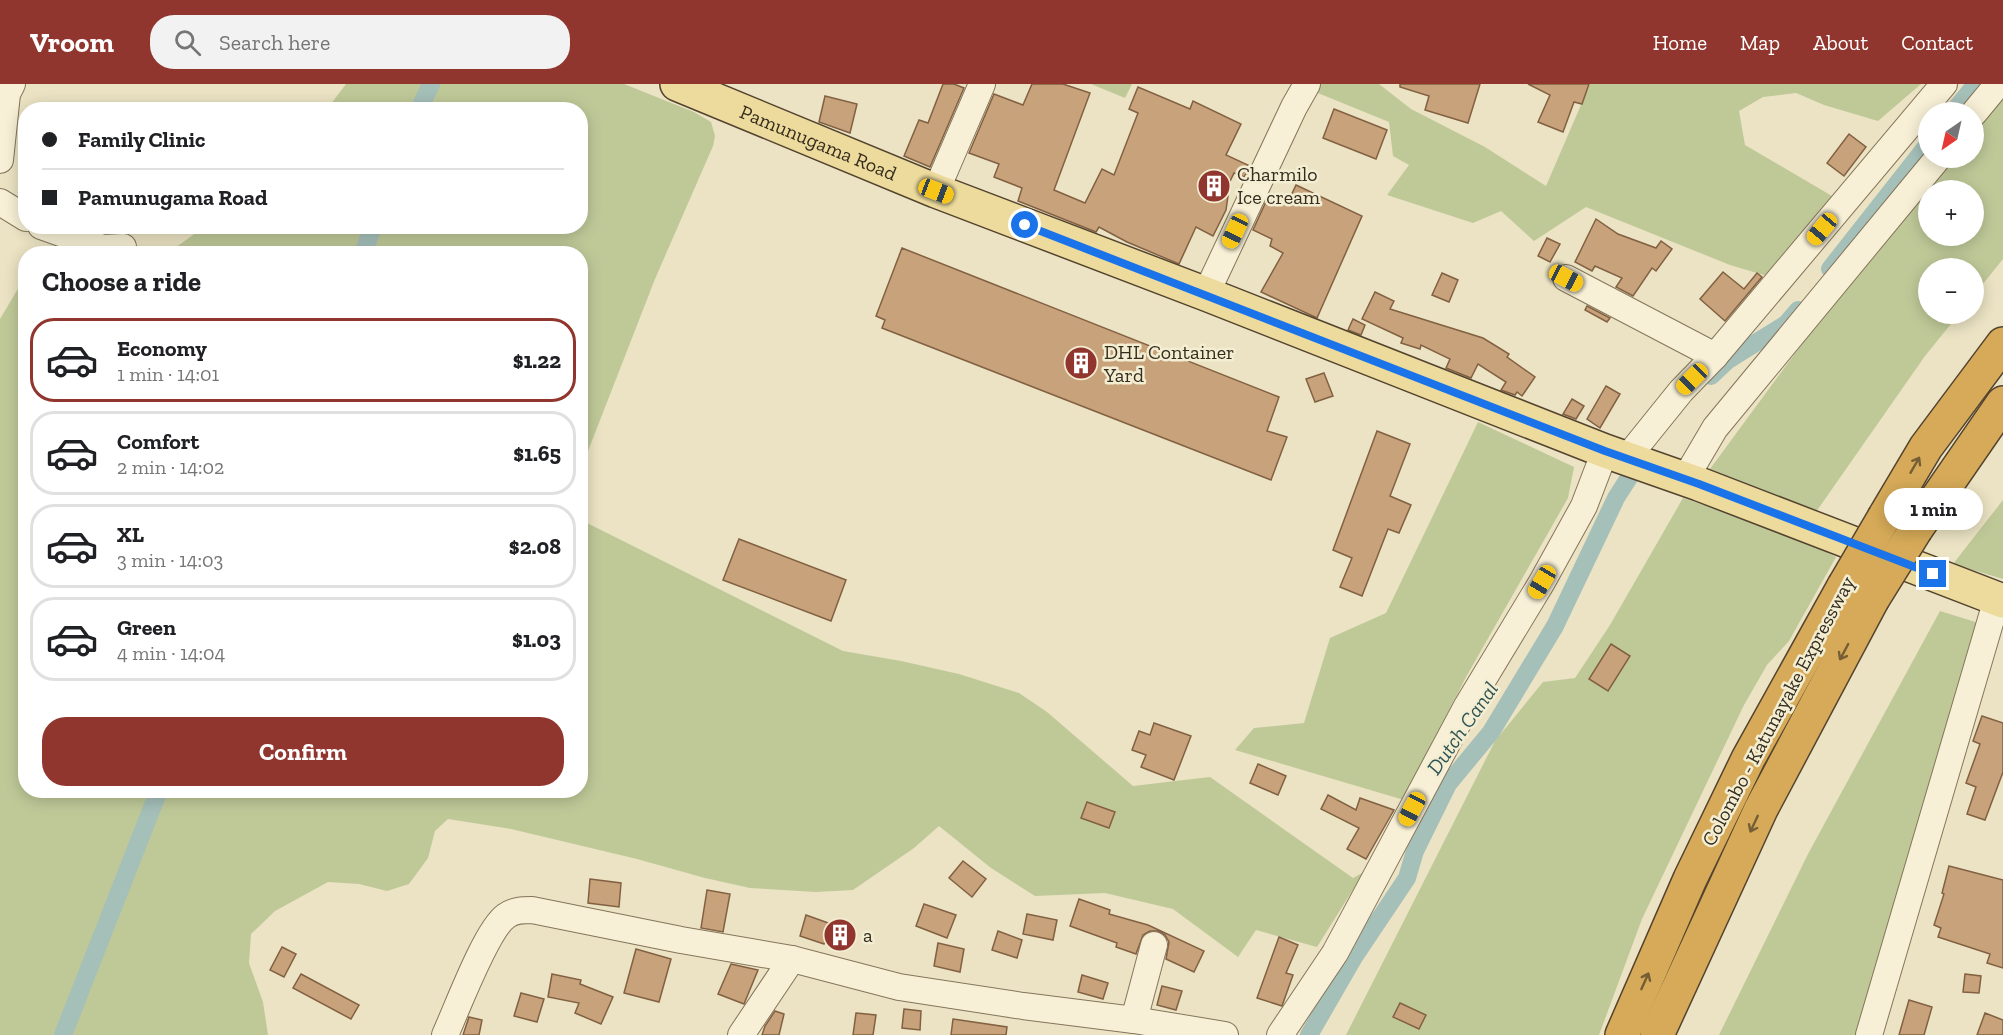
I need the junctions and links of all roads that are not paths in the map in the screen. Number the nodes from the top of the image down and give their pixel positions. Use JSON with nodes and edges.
{"nodes":[{"id":1,"x":12,"y":84,"type":"edge"},
{"id":2,"x":677,"y":84,"type":"edge"},
{"id":3,"x":982,"y":84,"type":"edge"},
{"id":4,"x":1307,"y":84,"type":"edge"},
{"id":5,"x":1944,"y":84,"type":"edge"},
{"id":6,"x":1998,"y":84,"type":"edge"},
{"id":7,"x":1983,"y":102,"type":"edge"},
{"id":8,"x":0,"y":160,"type":"edge"},
{"id":9,"x":1930,"y":168,"type":"edge"},
{"id":10,"x":936,"y":191,"type":"junction"},
{"id":11,"x":0,"y":202,"type":"edge"},
{"id":12,"x":18,"y":213,"type":"edge"},
{"id":13,"x":64,"y":234,"type":"edge"},
{"id":14,"x":97,"y":246,"type":"edge"},
{"id":15,"x":1566,"y":278,"type":"dead end"},
{"id":16,"x":1206,"y":294,"type":"junction"},
{"id":17,"x":2003,"y":344,"type":"edge"},
{"id":18,"x":1715,"y":356,"type":"junction"},
{"id":19,"x":2003,"y":403,"type":"edge"},
{"id":20,"x":1616,"y":454,"type":"junction"},
{"id":21,"x":1685,"y":479,"type":"junction"},
{"id":22,"x":1858,"y":593,"type":"junction"},
{"id":23,"x":2000,"y":600,"type":"edge"},
{"id":24,"x":1154,"y":945,"type":"dead end"},
{"id":25,"x":792,"y":959,"type":"junction"},
{"id":26,"x":1134,"y":1020,"type":"junction"},
{"id":27,"x":445,"y":1035,"type":"edge"},
{"id":28,"x":741,"y":1035,"type":"edge"},
{"id":29,"x":1224,"y":1035,"type":"edge"},
{"id":30,"x":1280,"y":1035,"type":"edge"},
{"id":31,"x":1622,"y":1035,"type":"edge"},
{"id":32,"x":1657,"y":1035,"type":"edge"},
{"id":33,"x":1869,"y":1035,"type":"edge"}],
"edges":[{"from":1,"to":8,"type":"street"},
{"from":2,"to":10,"type":"main road","name":"Pamunugama Road"},
{"from":3,"to":10,"type":"street"},
{"from":4,"to":16,"type":"street"},
{"from":5,"to":18,"type":"street"},
{"from":6,"to":7,"type":"street"},
{"from":9,"to":21,"type":"street"},
{"from":10,"to":16,"type":"main road","name":"Pamunugama Road"},
{"from":11,"to":12,"type":"street"},
{"from":13,"to":14,"type":"street"},
{"from":15,"to":18,"type":"street"},
{"from":16,"to":20,"type":"main road","name":"Pamunugama Road"},
{"from":22,"to":17,"type":"highway","name":"Colombo - Katunayake Expressway","one_way":true,"bridge":true},
{"from":18,"to":20,"type":"street"},
{"from":19,"to":22,"type":"highway","name":"Colombo - Katunayake Expressway","bridge":true},
{"from":20,"to":21,"type":"main road","name":"Pamunugama Road"},
{"from":20,"to":30,"type":"street"},
{"from":21,"to":23,"type":"main road","name":"Pamunugama Road"},
{"from":31,"to":22,"type":"highway","name":"Colombo - Katunayake Expressway","one_way":true},
{"from":22,"to":32,"type":"highway","name":"Colombo - Katunayake Expressway","one_way":true},
{"from":23,"to":33,"type":"street"},
{"from":24,"to":26,"type":"street"},
{"from":25,"to":26,"type":"street"},
{"from":25,"to":27,"type":"street"},
{"from":25,"to":28,"type":"street"},
{"from":26,"to":29,"type":"street"}]}
